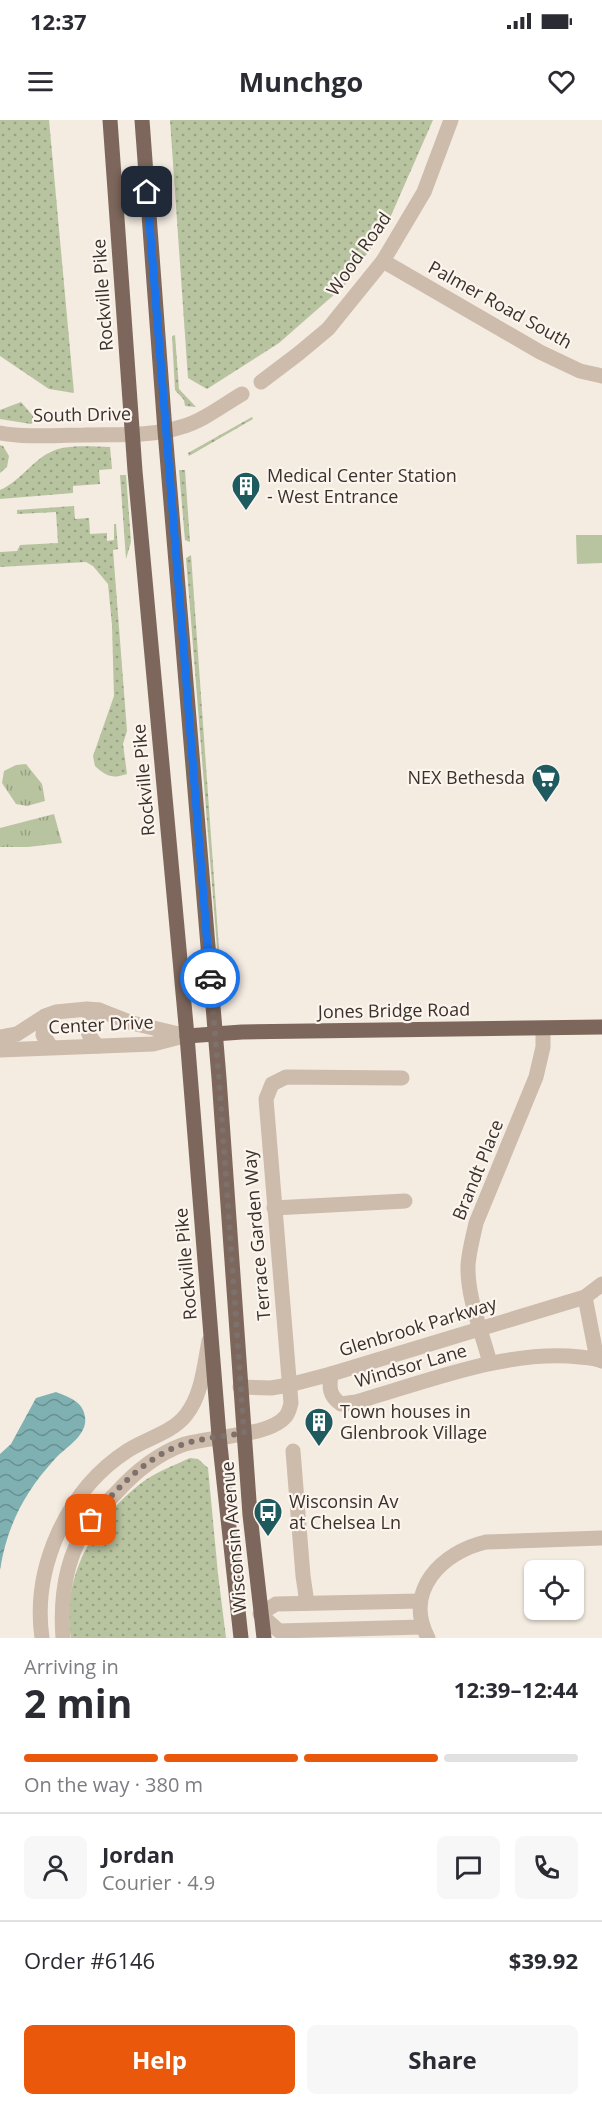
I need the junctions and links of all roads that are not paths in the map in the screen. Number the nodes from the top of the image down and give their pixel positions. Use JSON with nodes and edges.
{"nodes":[{"id":1,"x":110,"y":120,"type":"edge"},
{"id":2,"x":142,"y":120,"type":"edge"},
{"id":3,"x":451,"y":120,"type":"edge"},
{"id":4,"x":383,"y":261,"type":"junction"},
{"id":5,"x":602,"y":376,"type":"edge"},
{"id":6,"x":261,"y":382,"type":"dead end"},
{"id":7,"x":242,"y":394,"type":"dead end"},
{"id":8,"x":165,"y":431,"type":"junction"},
{"id":9,"x":0,"y":433,"type":"edge"},
{"id":10,"x":132,"y":434,"type":"junction"},
{"id":11,"x":99,"y":1010,"type":"junction"},
{"id":12,"x":45,"y":1016,"type":"junction"},
{"id":13,"x":602,"y":1027,"type":"edge"},
{"id":14,"x":543,"y":1029,"type":"junction"},
{"id":15,"x":215,"y":1034,"type":"junction"},
{"id":16,"x":187,"y":1036,"type":"junction"},
{"id":17,"x":0,"y":1037,"type":"edge"},
{"id":18,"x":98,"y":1046,"type":"junction"},
{"id":19,"x":51,"y":1047,"type":"junction"},
{"id":20,"x":0,"y":1050,"type":"edge"},
{"id":21,"x":402,"y":1078,"type":"dead end"},
{"id":22,"x":405,"y":1201,"type":"dead end"},
{"id":23,"x":274,"y":1208,"type":"junction"},
{"id":24,"x":602,"y":1284,"type":"edge"},
{"id":25,"x":585,"y":1297,"type":"junction"},
{"id":26,"x":480,"y":1327,"type":"junction"},
{"id":27,"x":211,"y":1329,"type":"junction"},
{"id":28,"x":600,"y":1360,"type":"edge"},
{"id":29,"x":490,"y":1363,"type":"junction"},
{"id":30,"x":331,"y":1374,"type":"junction"},
{"id":31,"x":289,"y":1385,"type":"junction"},
{"id":32,"x":240,"y":1387,"type":"junction"},
{"id":33,"x":244,"y":1433,"type":"junction"},
{"id":34,"x":219,"y":1436,"type":"junction"},
{"id":35,"x":293,"y":1451,"type":"dead end"},
{"id":36,"x":602,"y":1538,"type":"edge"},
{"id":37,"x":420,"y":1601,"type":"junction"},
{"id":38,"x":307,"y":1603,"type":"junction"},
{"id":39,"x":330,"y":1603,"type":"junction"},
{"id":40,"x":260,"y":1614,"type":"junction"},
{"id":41,"x":239,"y":1616,"type":"junction"},
{"id":42,"x":425,"y":1632,"type":"edge"},
{"id":43,"x":330,"y":1634,"type":"edge"},
{"id":44,"x":42,"y":1638,"type":"edge"},
{"id":45,"x":63,"y":1638,"type":"edge"},
{"id":46,"x":241,"y":1638,"type":"edge"},
{"id":47,"x":264,"y":1638,"type":"edge"}],
"edges":[{"from":1,"to":10,"type":"main road","name":"Rockville Pike"},
{"from":2,"to":8,"type":"main road"},
{"from":3,"to":4,"type":"street","name":"Wood Road"},
{"from":4,"to":5,"type":"street","name":"Palmer Road South"},
{"from":4,"to":6,"type":"street","name":"Wood Road"},
{"from":7,"to":8,"type":"street"},
{"from":8,"to":10,"type":"street","name":"South Drive"},
{"from":8,"to":15,"type":"main road"},
{"from":9,"to":10,"type":"street","name":"South Drive"},
{"from":10,"to":16,"type":"main road","name":"Rockville Pike"},
{"from":11,"to":12,"type":"street","name":"Center Drive"},
{"from":11,"to":16,"type":"street","name":"Center Drive"},
{"from":11,"to":18,"type":"street"},
{"from":12,"to":17,"type":"street","name":"Center Drive"},
{"from":12,"to":19,"type":"street"},
{"from":13,"to":14,"type":"main road","name":"Jones Bridge Road"},
{"from":14,"to":15,"type":"main road","name":"Jones Bridge Road"},
{"from":14,"to":26,"type":"street","name":"Brandt Place"},
{"from":15,"to":16,"type":"main road","name":"Jones Bridge Road"},
{"from":15,"to":32,"type":"main road"},
{"from":16,"to":18,"type":"street","name":"Center Drive"},
{"from":16,"to":27,"type":"main road","name":"Rockville Pike"},
{"from":18,"to":19,"type":"street","name":"Center Drive"},
{"from":19,"to":20,"type":"street","name":"Center Drive"},
{"from":21,"to":23,"type":"street","name":"Terrace Garden Way"},
{"from":22,"to":23,"type":"street"},
{"from":23,"to":31,"type":"street","name":"Terrace Garden Way"},
{"from":24,"to":25,"type":"street","name":"Glenbrook Parkway"},
{"from":25,"to":26,"type":"street","name":"Glenbrook Parkway"},
{"from":25,"to":28,"type":"street","name":"Windsor Lane"},
{"from":26,"to":29,"type":"street","name":"Windsor Lane"},
{"from":26,"to":30,"type":"street","name":"Glenbrook Parkway"},
{"from":27,"to":34,"type":"main road","name":"Rockville Pike"},
{"from":27,"to":44,"type":"street"},
{"from":28,"to":29,"type":"street","name":"Windsor Lane"},
{"from":29,"to":30,"type":"street","name":"Windsor Lane"},
{"from":30,"to":31,"type":"street","name":"Glenbrook Parkway"},
{"from":31,"to":32,"type":"street","name":"Glenbrook Parkway"},
{"from":31,"to":33,"type":"street","name":"Terrace Garden Way"},
{"from":32,"to":33,"type":"main road"},
{"from":33,"to":34,"type":"street"},
{"from":33,"to":40,"type":"main road","name":"Wisconsin Avenue"},
{"from":34,"to":41,"type":"main road","name":"Wisconsin Avenue"},
{"from":34,"to":45,"type":"street"},
{"from":35,"to":38,"type":"street"},
{"from":36,"to":37,"type":"street"},
{"from":37,"to":39,"type":"street"},
{"from":37,"to":42,"type":"street"},
{"from":38,"to":39,"type":"street"},
{"from":38,"to":40,"type":"street"},
{"from":39,"to":43,"type":"street"},
{"from":40,"to":41,"type":"main road"},
{"from":40,"to":43,"type":"street"},
{"from":40,"to":47,"type":"main road","name":"Wisconsin Avenue"},
{"from":41,"to":46,"type":"main road","name":"Wisconsin Avenue"},
{"from":42,"to":43,"type":"street"}]}
